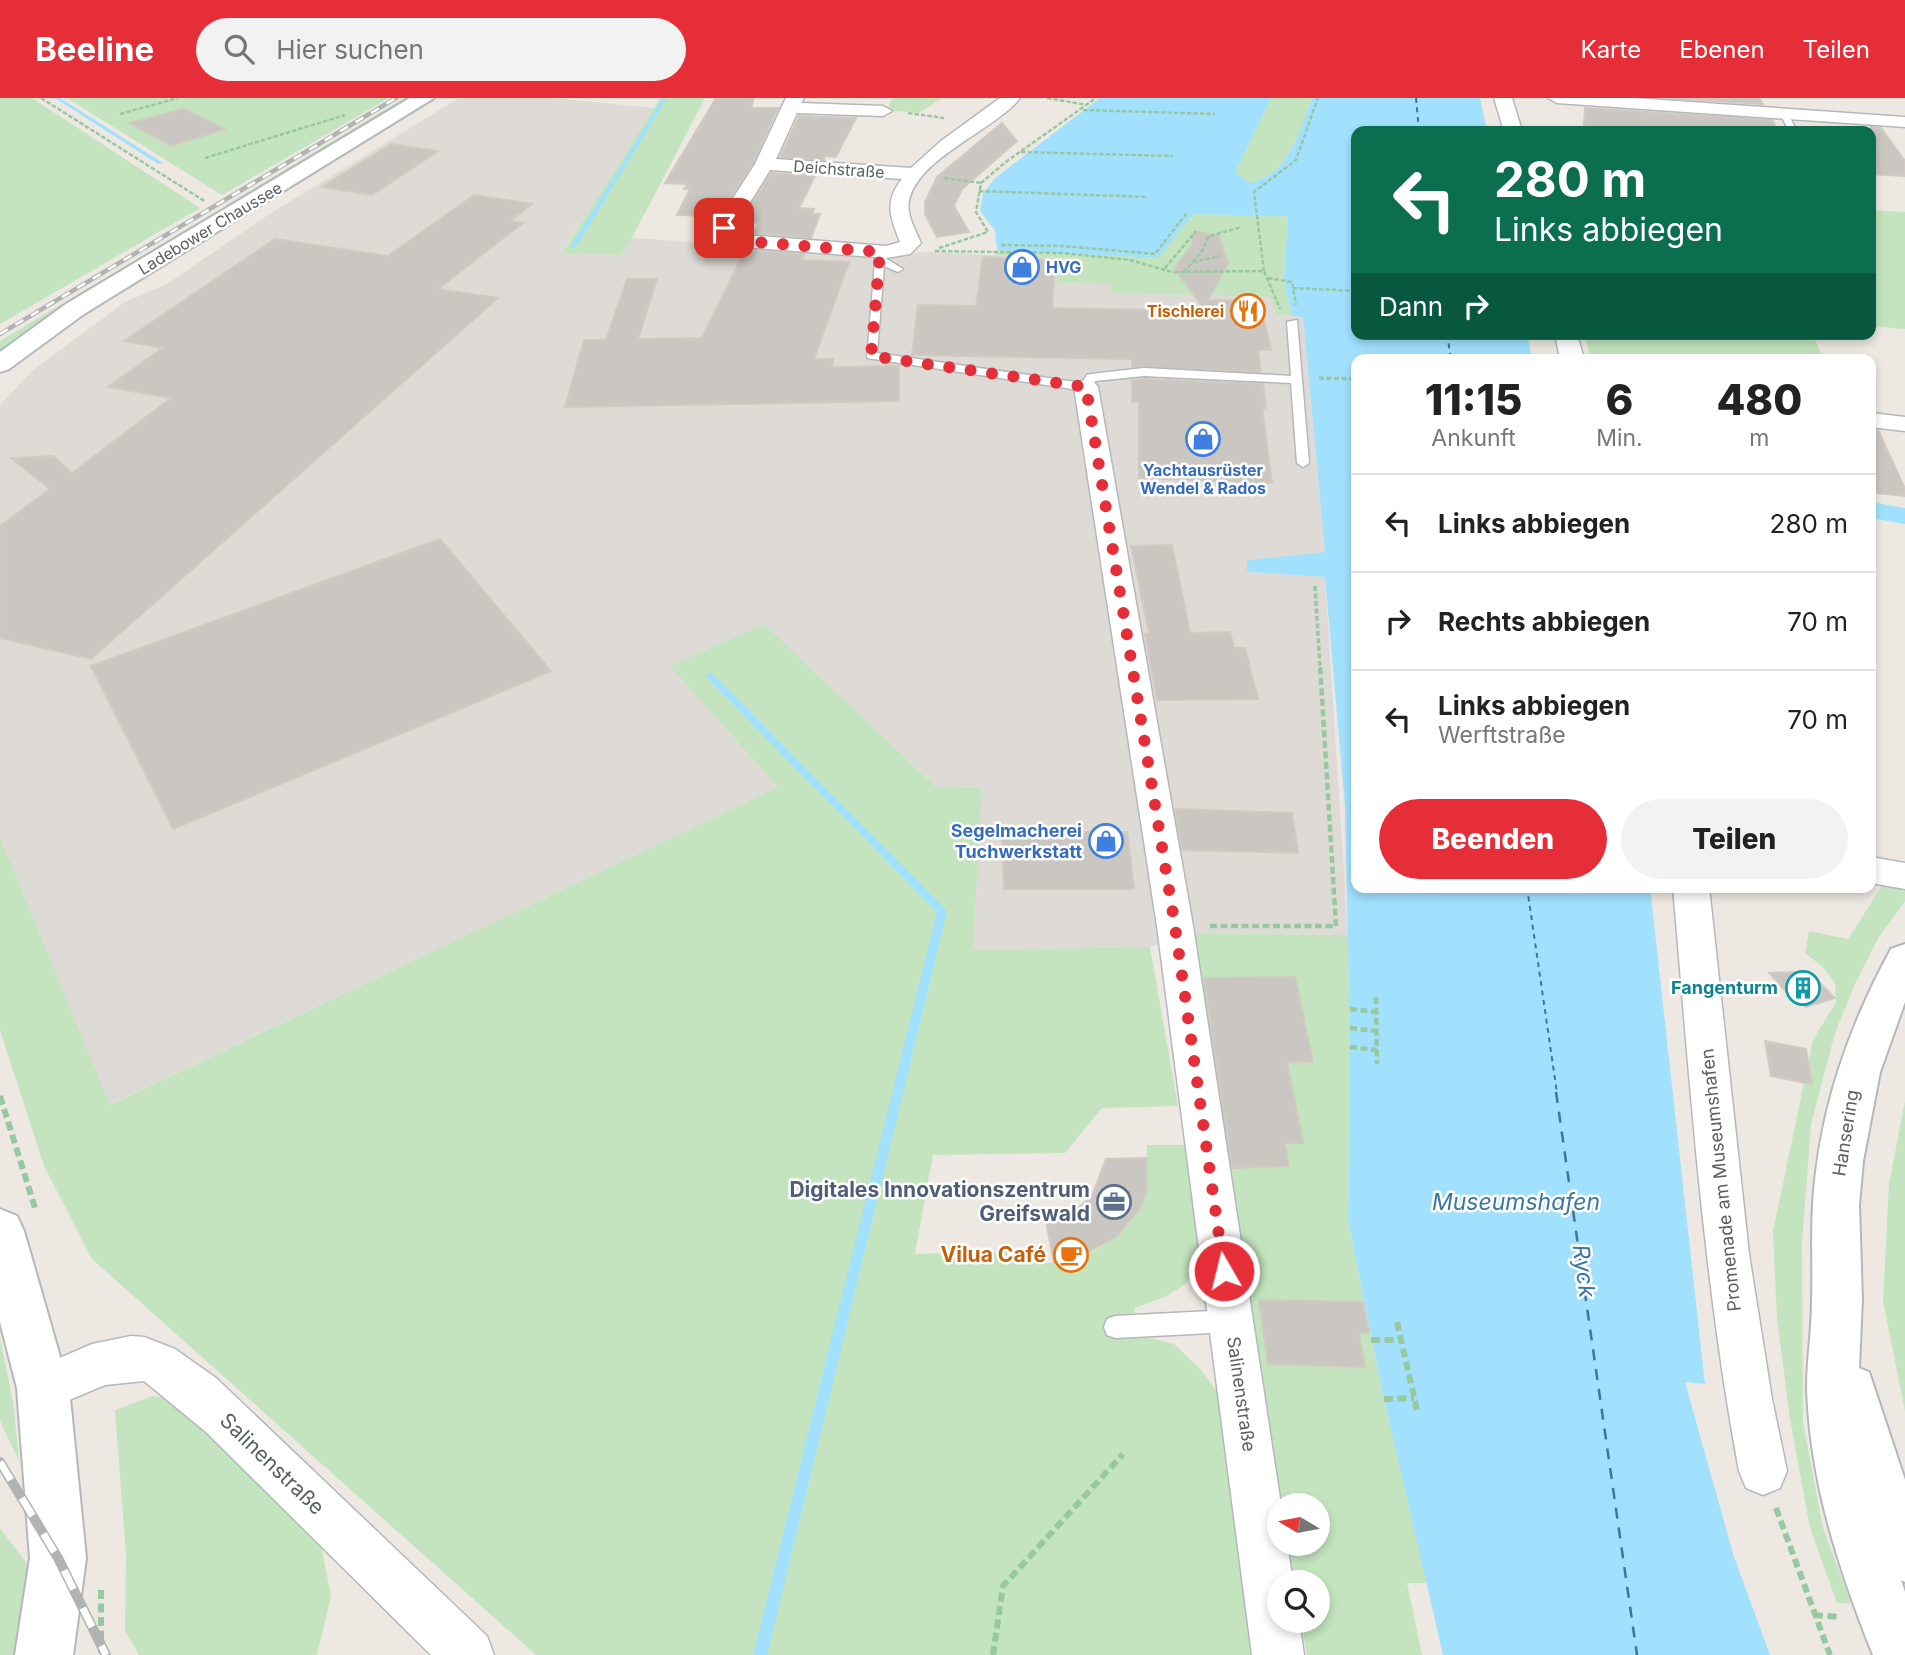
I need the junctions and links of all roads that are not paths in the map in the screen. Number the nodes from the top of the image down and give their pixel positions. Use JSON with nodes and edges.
{"nodes":[{"id":1,"x":424,"y":98,"type":"edge"},
{"id":2,"x":1011,"y":98,"type":"edge"},
{"id":3,"x":1503,"y":98,"type":"edge"},
{"id":4,"x":1557,"y":98,"type":"edge"},
{"id":5,"x":1670,"y":102,"type":"edge"},
{"id":6,"x":793,"y":103,"type":"edge"},
{"id":7,"x":883,"y":111,"type":"road end"},
{"id":8,"x":1905,"y":122,"type":"edge"},
{"id":9,"x":1511,"y":126,"type":"edge"},
{"id":10,"x":764,"y":164,"type":"junction"},
{"id":11,"x":914,"y":174,"type":"junction"},
{"id":12,"x":880,"y":255,"type":"junction"},
{"id":13,"x":898,"y":269,"type":"dead end"},
{"id":14,"x":1293,"y":322,"type":"road end"},
{"id":15,"x":0,"y":364,"type":"edge"},
{"id":16,"x":1302,"y":379,"type":"junction"},
{"id":17,"x":1086,"y":387,"type":"junction"},
{"id":18,"x":1876,"y":421,"type":"edge"},
{"id":19,"x":1905,"y":424,"type":"edge"},
{"id":20,"x":1303,"y":463,"type":"dead end"},
{"id":21,"x":1876,"y":871,"type":"edge"},
{"id":22,"x":1905,"y":876,"type":"edge"},
{"id":23,"x":1692,"y":893,"type":"edge"},
{"id":24,"x":1905,"y":960,"type":"edge"},
{"id":25,"x":0,"y":1231,"type":"edge"},
{"id":26,"x":1837,"y":1317,"type":"junction"},
{"id":27,"x":1231,"y":1321,"type":"junction"},
{"id":28,"x":1115,"y":1327,"type":"dead end"},
{"id":29,"x":43,"y":1388,"type":"junction"},
{"id":30,"x":1763,"y":1471,"type":"road end"},
{"id":31,"x":1891,"y":1476,"type":"edge"},
{"id":32,"x":1905,"y":1554,"type":"edge"},
{"id":33,"x":44,"y":1655,"type":"edge"},
{"id":34,"x":468,"y":1655,"type":"edge"},
{"id":35,"x":1278,"y":1655,"type":"edge"},
{"id":36,"x":1902,"y":1655,"type":"edge"}],
"edges":[{"from":1,"to":15,"type":"street","name":"Ladebower Chaussee"},
{"from":2,"to":11,"type":"street"},
{"from":3,"to":9,"type":"street"},
{"from":4,"to":5,"type":"street"},
{"from":5,"to":8,"type":"street"},
{"from":6,"to":7,"type":"street","name":"Deichstraße"},
{"from":6,"to":10,"type":"street","name":"Deichstraße"},
{"from":10,"to":11,"type":"street","name":"Deichstraße"},
{"from":10,"to":12,"type":"street","name":"Deichstraße"},
{"from":11,"to":12,"type":"street"},
{"from":12,"to":13,"type":"lane"},
{"from":12,"to":17,"type":"lane"},
{"from":14,"to":16,"type":"lane"},
{"from":16,"to":17,"type":"lane"},
{"from":16,"to":20,"type":"lane"},
{"from":17,"to":27,"type":"street","name":"Salinenstraße"},
{"from":18,"to":19,"type":"street"},
{"from":21,"to":22,"type":"street"},
{"from":23,"to":30,"type":"street","name":"Promenade am Museumshafen"},
{"from":24,"to":26,"type":"street","name":"Hansering"},
{"from":25,"to":29,"type":"street"},
{"from":26,"to":31,"type":"street","name":"Hansering"},
{"from":26,"to":36,"type":"street","name":"Hansering"},
{"from":27,"to":28,"type":"lane"},
{"from":27,"to":35,"type":"street","name":"Salinenstraße"},
{"from":29,"to":33,"type":"street"},
{"from":29,"to":34,"type":"street","name":"Salinenstraße"},
{"from":31,"to":32,"type":"street","name":"Hansering"}]}
